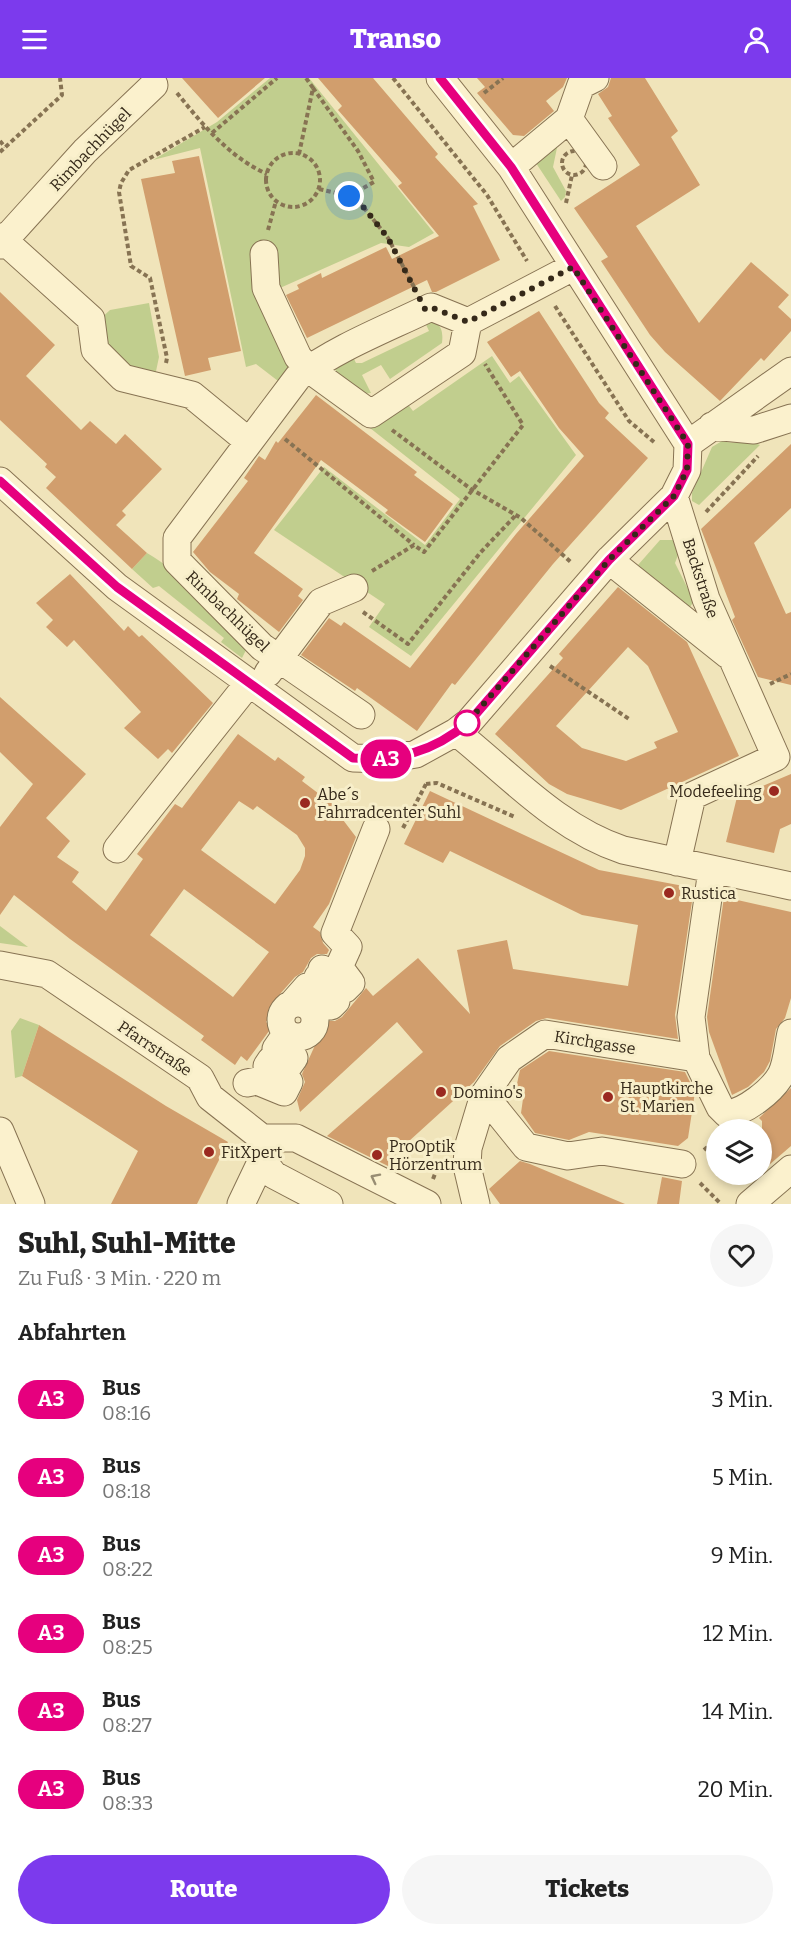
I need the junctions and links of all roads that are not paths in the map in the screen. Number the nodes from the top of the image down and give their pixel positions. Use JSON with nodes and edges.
{"nodes":[{"id":1,"x":441,"y":78,"type":"edge"},
{"id":2,"x":594,"y":78,"type":"edge"},
{"id":3,"x":163,"y":85,"type":"road end"},
{"id":4,"x":569,"y":119,"type":"junction"},
{"id":5,"x":603,"y":166,"type":"dead end"},
{"id":6,"x":511,"y":167,"type":"junction"},
{"id":7,"x":1,"y":241,"type":"edge"},
{"id":8,"x":264,"y":254,"type":"dead end"},
{"id":9,"x":573,"y":267,"type":"junction"},
{"id":10,"x":467,"y":328,"type":"junction"},
{"id":11,"x":309,"y":369,"type":"junction"},
{"id":12,"x":791,"y":371,"type":"edge"},
{"id":13,"x":791,"y":418,"type":"edge"},
{"id":14,"x":712,"y":426,"type":"junction"},
{"id":15,"x":256,"y":431,"type":"junction"},
{"id":16,"x":688,"y":444,"type":"junction"},
{"id":17,"x":0,"y":481,"type":"edge"},
{"id":18,"x":674,"y":496,"type":"junction"},
{"id":19,"x":609,"y":560,"type":"junction"},
{"id":20,"x":358,"y":582,"type":"road end"},
{"id":21,"x":732,"y":658,"type":"junction"},
{"id":22,"x":278,"y":659,"type":"junction"},
{"id":23,"x":251,"y":686,"type":"junction"},
{"id":24,"x":361,"y":716,"type":"dead end"},
{"id":25,"x":456,"y":732,"type":"junction"},
{"id":26,"x":388,"y":832,"type":"road end"},
{"id":27,"x":117,"y":849,"type":"dead end"},
{"id":28,"x":677,"y":862,"type":"junction"},
{"id":29,"x":722,"y":872,"type":"junction"},
{"id":30,"x":791,"y":886,"type":"edge"},
{"id":31,"x":0,"y":965,"type":"edge"},
{"id":32,"x":791,"y":1033,"type":"edge"},
{"id":33,"x":279,"y":1037,"type":"junction"},
{"id":34,"x":696,"y":1058,"type":"junction"},
{"id":35,"x":484,"y":1095,"type":"junction"},
{"id":36,"x":0,"y":1131,"type":"edge"},
{"id":37,"x":262,"y":1149,"type":"junction"},
{"id":38,"x":682,"y":1164,"type":"dead end"},
{"id":39,"x":791,"y":1169,"type":"edge"},
{"id":40,"x":31,"y":1204,"type":"edge"},
{"id":41,"x":241,"y":1204,"type":"edge"},
{"id":42,"x":330,"y":1204,"type":"edge"},
{"id":43,"x":428,"y":1204,"type":"edge"},
{"id":44,"x":476,"y":1204,"type":"edge"},
{"id":45,"x":750,"y":1204,"type":"edge"}],
"edges":[{"from":1,"to":6,"type":"street"},
{"from":2,"to":4,"type":"street"},
{"from":3,"to":7,"type":"street","name":"Rimbachhügel"},
{"from":4,"to":5,"type":"street"},
{"from":4,"to":6,"type":"street"},
{"from":6,"to":9,"type":"street"},
{"from":7,"to":15,"type":"street","name":"Rimbachhügel"},
{"from":8,"to":11,"type":"street"},
{"from":9,"to":10,"type":"street"},
{"from":9,"to":16,"type":"street"},
{"from":10,"to":11,"type":"street","name":"Rimbachhügel"},
{"from":10,"to":11,"type":"street"},
{"from":11,"to":15,"type":"street","name":"Rimbachhügel"},
{"from":12,"to":14,"type":"street"},
{"from":13,"to":14,"type":"street"},
{"from":14,"to":16,"type":"street"},
{"from":15,"to":22,"type":"street","name":"Rimbachhügel"},
{"from":16,"to":18,"type":"street"},
{"from":17,"to":23,"type":"street"},
{"from":18,"to":19,"type":"street"},
{"from":18,"to":21,"type":"street","name":"Backstraße"},
{"from":19,"to":21,"type":"street","name":"Backstraße"},
{"from":19,"to":25,"type":"street"},
{"from":20,"to":22,"type":"street"},
{"from":21,"to":28,"type":"street","name":"Backstraße"},
{"from":22,"to":23,"type":"street","name":"Rimbachhügel"},
{"from":22,"to":24,"type":"street"},
{"from":23,"to":25,"type":"street"},
{"from":23,"to":27,"type":"street","name":"Rimbachhügel"},
{"from":25,"to":28,"type":"street"},
{"from":26,"to":33,"type":"street"},
{"from":28,"to":29,"type":"street"},
{"from":29,"to":30,"type":"street"},
{"from":29,"to":34,"type":"street"},
{"from":31,"to":37,"type":"street","name":"Pfarrstraße"},
{"from":32,"to":34,"type":"street"},
{"from":33,"to":33,"type":"street"},
{"from":34,"to":35,"type":"street","name":"Kirchgasse"},
{"from":35,"to":38,"type":"street"},
{"from":35,"to":44,"type":"street","name":"Kirchgasse"},
{"from":36,"to":40,"type":"street"},
{"from":37,"to":41,"type":"street"},
{"from":37,"to":42,"type":"street","name":"Pfarrstraße"},
{"from":43,"to":37,"type":"street","one_way":true},
{"from":39,"to":45,"type":"street"}]}
